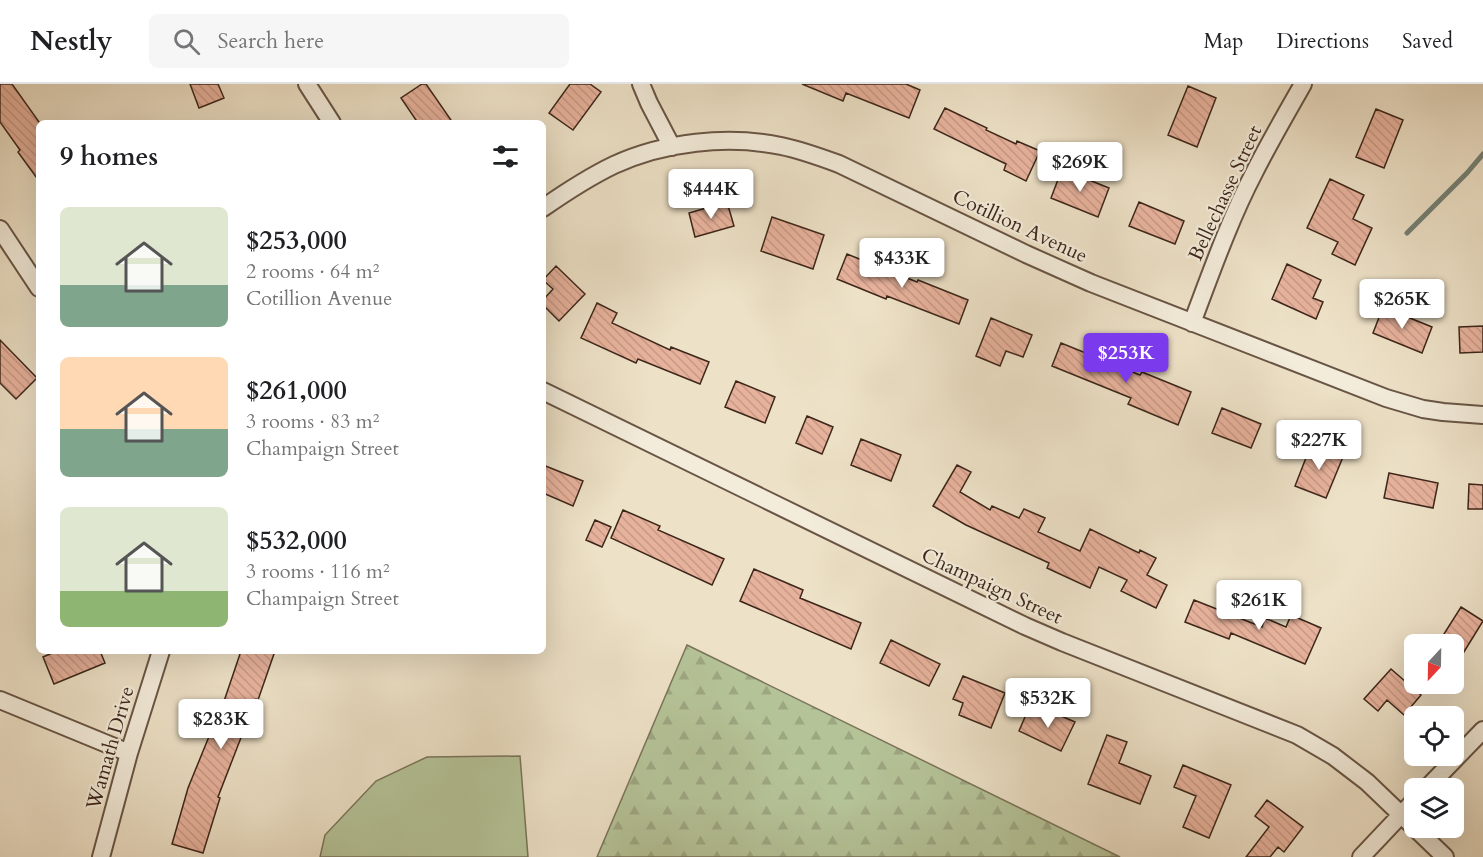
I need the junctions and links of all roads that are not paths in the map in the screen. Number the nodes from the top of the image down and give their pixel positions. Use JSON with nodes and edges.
{"nodes":[{"id":1,"x":307,"y":84,"type":"edge"},
{"id":2,"x":641,"y":84,"type":"edge"},
{"id":3,"x":1303,"y":84,"type":"edge"},
{"id":4,"x":330,"y":120,"type":"edge"},
{"id":5,"x":672,"y":147,"type":"junction"},
{"id":6,"x":546,"y":206,"type":"edge"},
{"id":7,"x":0,"y":229,"type":"edge"},
{"id":8,"x":36,"y":283,"type":"edge"},
{"id":9,"x":1192,"y":323,"type":"junction"},
{"id":10,"x":546,"y":392,"type":"edge"},
{"id":11,"x":1483,"y":415,"type":"edge"},
{"id":12,"x":160,"y":654,"type":"edge"},
{"id":13,"x":0,"y":700,"type":"edge"},
{"id":14,"x":1483,"y":730,"type":"edge"},
{"id":15,"x":129,"y":753,"type":"junction"},
{"id":16,"x":1437,"y":778,"type":"edge"},
{"id":17,"x":1404,"y":813,"type":"edge"},
{"id":18,"x":1402,"y":815,"type":"junction"},
{"id":19,"x":1425,"y":838,"type":"edge"},
{"id":20,"x":101,"y":857,"type":"edge"},
{"id":21,"x":1361,"y":857,"type":"edge"},
{"id":22,"x":1445,"y":857,"type":"edge"}],
"edges":[{"from":1,"to":4,"type":"street"},
{"from":2,"to":5,"type":"street"},
{"from":3,"to":9,"type":"street","name":"Bellechasse Street"},
{"from":5,"to":6,"type":"street","name":"Cotillion Avenue"},
{"from":5,"to":9,"type":"street","name":"Cotillion Avenue"},
{"from":7,"to":8,"type":"street"},
{"from":9,"to":11,"type":"street","name":"Cotillion Avenue"},
{"from":10,"to":18,"type":"street","name":"Champaign Street"},
{"from":12,"to":15,"type":"street","name":"Wamath Drive"},
{"from":13,"to":15,"type":"street"},
{"from":14,"to":16,"type":"street"},
{"from":15,"to":20,"type":"street","name":"Wamath Drive"},
{"from":17,"to":18,"type":"street"},
{"from":18,"to":21,"type":"street"},
{"from":19,"to":22,"type":"street","name":"Champaign Street"}]}
